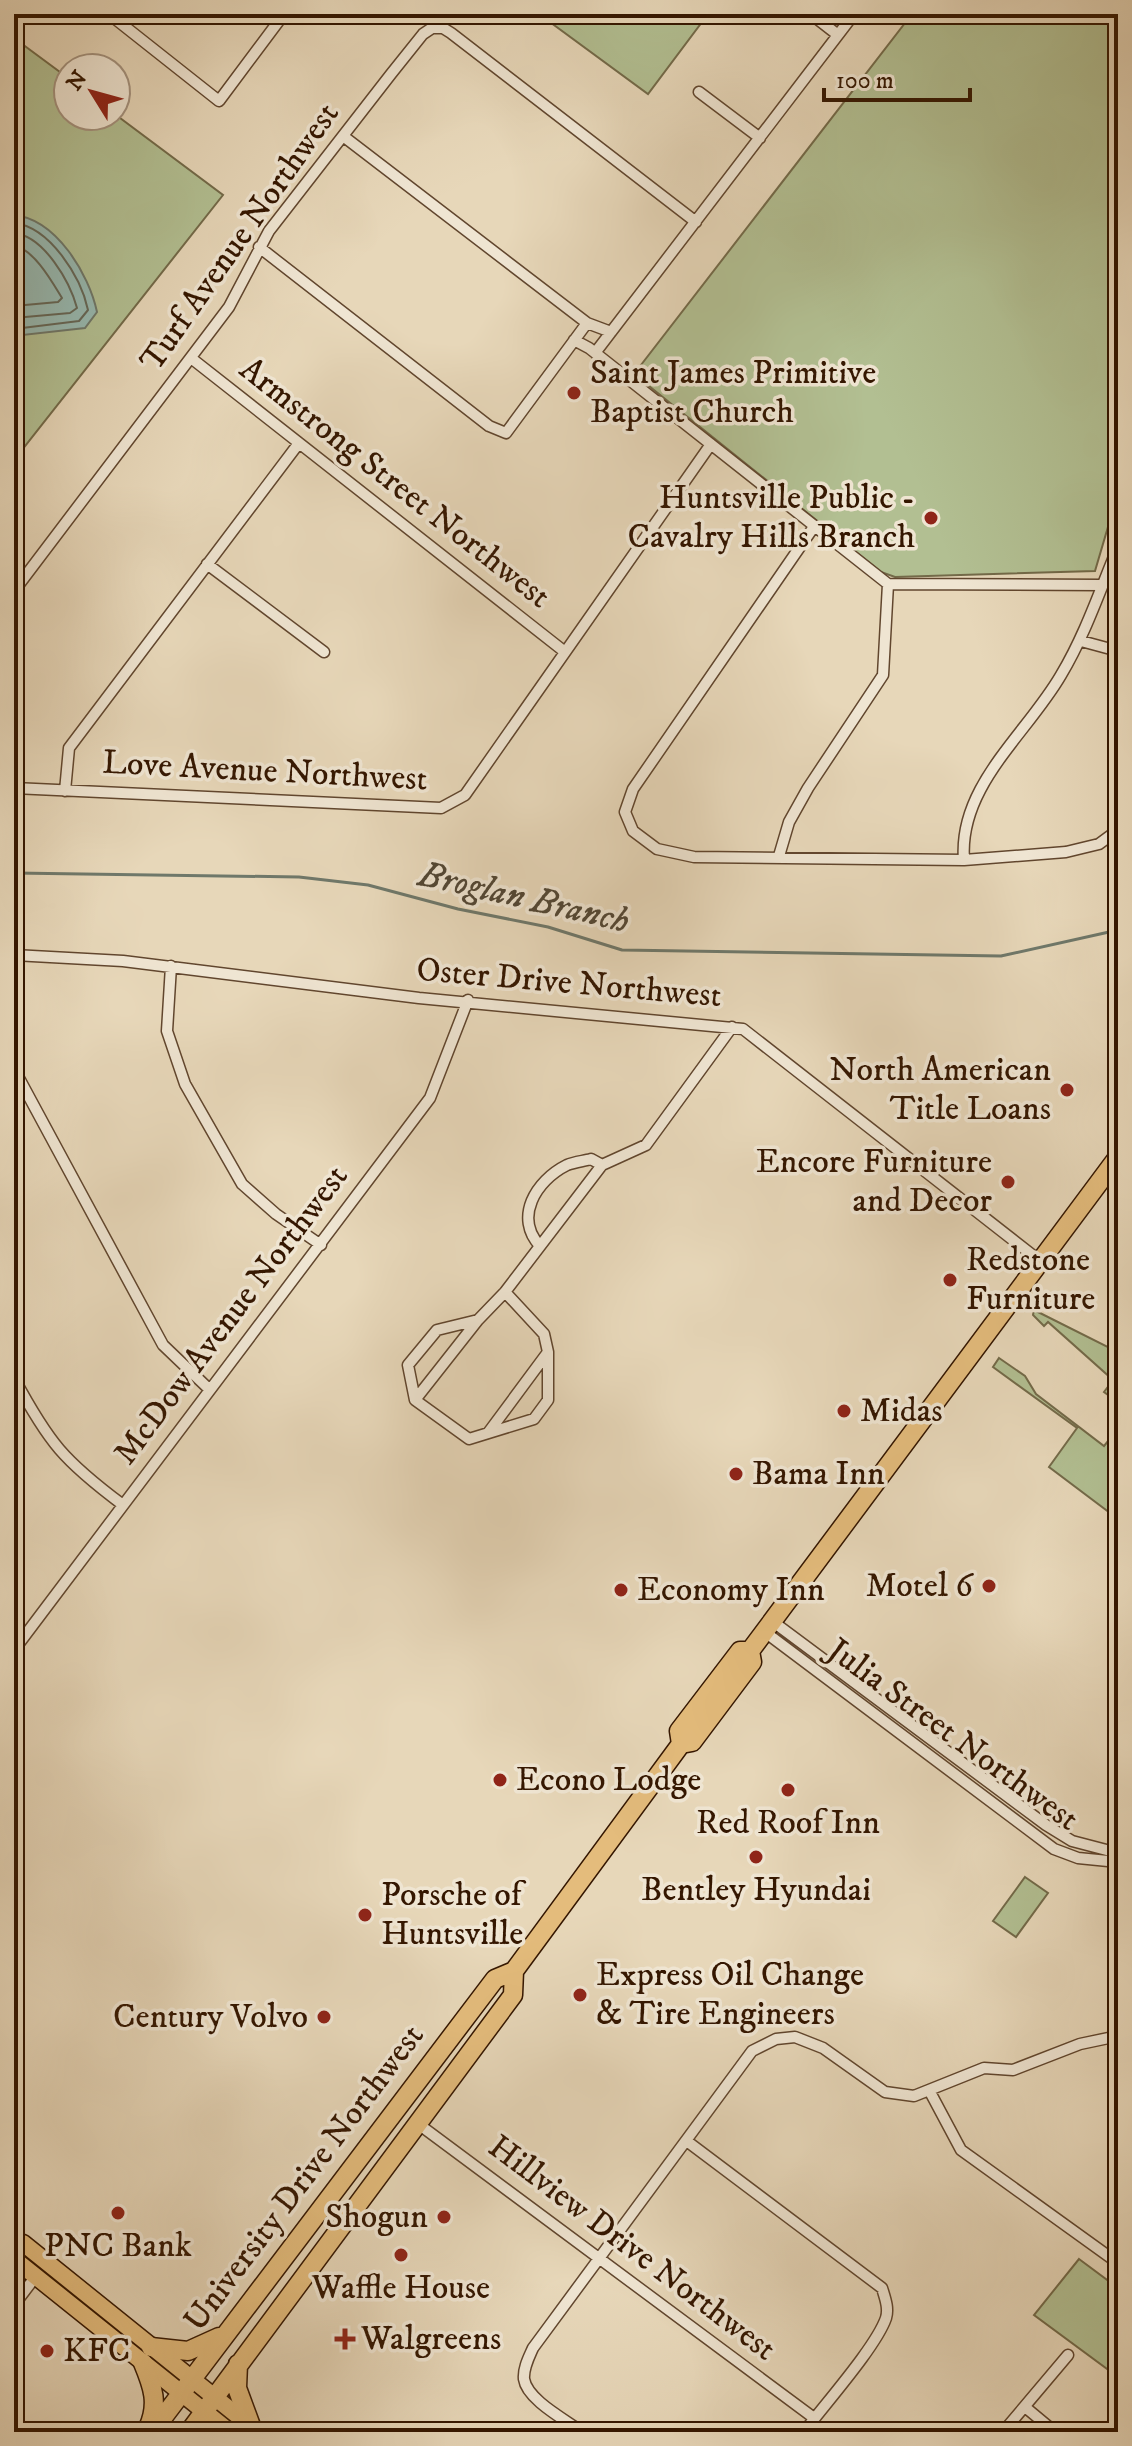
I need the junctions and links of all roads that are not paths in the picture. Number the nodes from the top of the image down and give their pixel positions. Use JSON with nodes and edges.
{"nodes":[{"id":1,"x":109,"y":14,"type":"edge"},
{"id":2,"x":284,"y":14,"type":"edge"},
{"id":3,"x":811,"y":14,"type":"edge"},
{"id":4,"x":854,"y":14,"type":"edge"},
{"id":5,"x":838,"y":35,"type":"junction"},
{"id":6,"x":699,"y":92,"type":"dead end"},
{"id":7,"x":343,"y":136,"type":"junction"},
{"id":8,"x":760,"y":138,"type":"junction"},
{"id":9,"x":696,"y":222,"type":"junction"},
{"id":10,"x":259,"y":247,"type":"junction"},
{"id":11,"x":587,"y":323,"type":"junction"},
{"id":12,"x":611,"y":332,"type":"junction"},
{"id":13,"x":574,"y":340,"type":"junction"},
{"id":14,"x":595,"y":353,"type":"junction"},
{"id":15,"x":191,"y":358,"type":"junction"},
{"id":16,"x":299,"y":443,"type":"junction"},
{"id":17,"x":711,"y":444,"type":"junction"},
{"id":18,"x":813,"y":528,"type":"junction"},
{"id":19,"x":1118,"y":547,"type":"edge"},
{"id":20,"x":207,"y":564,"type":"junction"},
{"id":21,"x":888,"y":584,"type":"junction"},
{"id":22,"x":1101,"y":585,"type":"junction"},
{"id":23,"x":14,"y":591,"type":"edge"},
{"id":24,"x":1081,"y":641,"type":"junction"},
{"id":25,"x":1118,"y":651,"type":"edge"},
{"id":26,"x":324,"y":652,"type":"dead end"},
{"id":27,"x":565,"y":652,"type":"junction"},
{"id":28,"x":14,"y":788,"type":"edge"},
{"id":29,"x":65,"y":791,"type":"junction"},
{"id":30,"x":1118,"y":830,"type":"edge"},
{"id":31,"x":779,"y":856,"type":"junction"},
{"id":32,"x":964,"y":860,"type":"junction"},
{"id":33,"x":14,"y":955,"type":"edge"},
{"id":34,"x":171,"y":966,"type":"junction"},
{"id":35,"x":468,"y":1000,"type":"junction"},
{"id":36,"x":732,"y":1027,"type":"junction"},
{"id":37,"x":14,"y":1069,"type":"edge"},
{"id":38,"x":1118,"y":1157,"type":"edge"},
{"id":39,"x":602,"y":1165,"type":"junction"},
{"id":40,"x":321,"y":1245,"type":"junction"},
{"id":41,"x":540,"y":1246,"type":"junction"},
{"id":42,"x":1040,"y":1261,"type":"junction"},
{"id":43,"x":505,"y":1292,"type":"junction"},
{"id":44,"x":478,"y":1320,"type":"junction"},
{"id":45,"x":548,"y":1352,"type":"junction"},
{"id":46,"x":14,"y":1378,"type":"edge"},
{"id":47,"x":210,"y":1390,"type":"junction"},
{"id":48,"x":415,"y":1400,"type":"junction"},
{"id":49,"x":488,"y":1433,"type":"junction"},
{"id":50,"x":123,"y":1505,"type":"junction"},
{"id":51,"x":768,"y":1627,"type":"junction"},
{"id":52,"x":14,"y":1650,"type":"edge"},
{"id":53,"x":1118,"y":1853,"type":"edge"},
{"id":54,"x":1118,"y":1862,"type":"edge"},
{"id":55,"x":514,"y":1971,"type":"junction"},
{"id":56,"x":1118,"y":2036,"type":"edge"},
{"id":57,"x":929,"y":2090,"type":"junction"},
{"id":58,"x":417,"y":2123,"type":"junction"},
{"id":59,"x":688,"y":2142,"type":"junction"},
{"id":60,"x":14,"y":2240,"type":"edge"},
{"id":61,"x":14,"y":2259,"type":"edge"},
{"id":62,"x":599,"y":2259,"type":"junction"},
{"id":63,"x":1118,"y":2263,"type":"edge"},
{"id":64,"x":36,"y":2276,"type":"junction"},
{"id":65,"x":14,"y":2305,"type":"edge"},
{"id":66,"x":225,"y":2334,"type":"junction"},
{"id":67,"x":147,"y":2355,"type":"junction"},
{"id":68,"x":1068,"y":2355,"type":"dead end"},
{"id":69,"x":238,"y":2364,"type":"junction"},
{"id":70,"x":187,"y":2386,"type":"junction"},
{"id":71,"x":209,"y":2404,"type":"junction"},
{"id":72,"x":1025,"y":2407,"type":"junction"},
{"id":73,"x":814,"y":2418,"type":"junction"},
{"id":74,"x":254,"y":2429,"type":"edge"},
{"id":75,"x":149,"y":2432,"type":"edge"},
{"id":76,"x":189,"y":2432,"type":"edge"},
{"id":77,"x":230,"y":2432,"type":"edge"},
{"id":78,"x":582,"y":2432,"type":"edge"},
{"id":79,"x":804,"y":2432,"type":"edge"},
{"id":80,"x":1003,"y":2432,"type":"edge"},
{"id":81,"x":1055,"y":2432,"type":"edge"}],
"edges":[{"from":1,"to":2,"type":"street"},
{"from":3,"to":5,"type":"street"},
{"from":4,"to":5,"type":"street"},
{"from":5,"to":8,"type":"street"},
{"from":6,"to":8,"type":"street"},
{"from":7,"to":9,"type":"street","name":"Turf Avenue Northwest"},
{"from":7,"to":10,"type":"street","name":"Turf Avenue Northwest"},
{"from":7,"to":11,"type":"street"},
{"from":8,"to":9,"type":"street"},
{"from":9,"to":12,"type":"street"},
{"from":10,"to":13,"type":"street"},
{"from":10,"to":15,"type":"street","name":"Turf Avenue Northwest"},
{"from":11,"to":12,"type":"street"},
{"from":11,"to":13,"type":"street"},
{"from":12,"to":14,"type":"street"},
{"from":13,"to":14,"type":"street"},
{"from":14,"to":17,"type":"street"},
{"from":15,"to":16,"type":"street","name":"Armstrong Street Northwest"},
{"from":15,"to":23,"type":"street","name":"Turf Avenue Northwest"},
{"from":16,"to":20,"type":"street"},
{"from":16,"to":27,"type":"street","name":"Armstrong Street Northwest"},
{"from":17,"to":18,"type":"street"},
{"from":17,"to":27,"type":"street","name":"Love Avenue Northwest"},
{"from":18,"to":21,"type":"street"},
{"from":18,"to":31,"type":"street"},
{"from":19,"to":22,"type":"street"},
{"from":20,"to":26,"type":"street"},
{"from":20,"to":29,"type":"street"},
{"from":21,"to":22,"type":"street"},
{"from":21,"to":31,"type":"street"},
{"from":22,"to":24,"type":"street"},
{"from":24,"to":25,"type":"street"},
{"from":24,"to":32,"type":"street"},
{"from":27,"to":29,"type":"street","name":"Love Avenue Northwest"},
{"from":28,"to":29,"type":"street","name":"Love Avenue Northwest"},
{"from":30,"to":32,"type":"street"},
{"from":31,"to":32,"type":"street"},
{"from":33,"to":34,"type":"street","name":"Oster Drive Northwest"},
{"from":34,"to":35,"type":"street","name":"Oster Drive Northwest"},
{"from":34,"to":40,"type":"street"},
{"from":35,"to":36,"type":"street","name":"Oster Drive Northwest"},
{"from":35,"to":40,"type":"street","name":"McDow Avenue Northwest"},
{"from":36,"to":39,"type":"street"},
{"from":36,"to":42,"type":"street","name":"Oster Drive Northwest"},
{"from":37,"to":47,"type":"street"},
{"from":38,"to":42,"type":"highway","name":"University Drive Northwest"},
{"from":39,"to":41,"type":"street"},
{"from":39,"to":41,"type":"street"},
{"from":40,"to":47,"type":"street","name":"McDow Avenue Northwest"},
{"from":41,"to":43,"type":"street"},
{"from":42,"to":51,"type":"highway","name":"University Drive Northwest"},
{"from":43,"to":44,"type":"street"},
{"from":43,"to":45,"type":"street"},
{"from":44,"to":48,"type":"street"},
{"from":44,"to":48,"type":"street"},
{"from":45,"to":49,"type":"street"},
{"from":45,"to":49,"type":"street"},
{"from":46,"to":50,"type":"street"},
{"from":47,"to":50,"type":"street","name":"McDow Avenue Northwest"},
{"from":48,"to":49,"type":"street"},
{"from":50,"to":52,"type":"street","name":"McDow Avenue Northwest"},
{"from":51,"to":53,"type":"street","name":"Julia Street Northwest"},
{"from":51,"to":54,"type":"street","name":"Julia Street Northwest"},
{"from":51,"to":55,"type":"highway","name":"University Drive Northwest"},
{"from":55,"to":58,"type":"highway","name":"University Drive Northwest"},
{"from":55,"to":66,"type":"highway","name":"University Drive Northwest"},
{"from":56,"to":57,"type":"street"},
{"from":57,"to":59,"type":"street"},
{"from":57,"to":63,"type":"street"},
{"from":58,"to":62,"type":"street","name":"Hillview Drive Northwest"},
{"from":58,"to":69,"type":"highway","name":"University Drive Northwest"},
{"from":59,"to":62,"type":"street"},
{"from":59,"to":73,"type":"street"},
{"from":60,"to":67,"type":"main road"},
{"from":61,"to":64,"type":"main road"},
{"from":62,"to":73,"type":"street","name":"Hillview Drive Northwest"},
{"from":62,"to":78,"type":"street"},
{"from":64,"to":65,"type":"street"},
{"from":64,"to":67,"type":"main road"},
{"from":66,"to":67,"type":"highway"},
{"from":66,"to":70,"type":"highway","name":"University Drive Northwest"},
{"from":67,"to":70,"type":"main road"},
{"from":67,"to":75,"type":"highway"},
{"from":68,"to":72,"type":"street"},
{"from":69,"to":71,"type":"highway","name":"University Drive Northwest"},
{"from":69,"to":74,"type":"highway"},
{"from":70,"to":71,"type":"main road"},
{"from":70,"to":75,"type":"highway","name":"University Drive Northwest"},
{"from":71,"to":74,"type":"main road"},
{"from":71,"to":76,"type":"highway","name":"University Drive Northwest"},
{"from":71,"to":77,"type":"main road"},
{"from":72,"to":80,"type":"street"},
{"from":72,"to":81,"type":"street"},
{"from":73,"to":79,"type":"street"}]}
